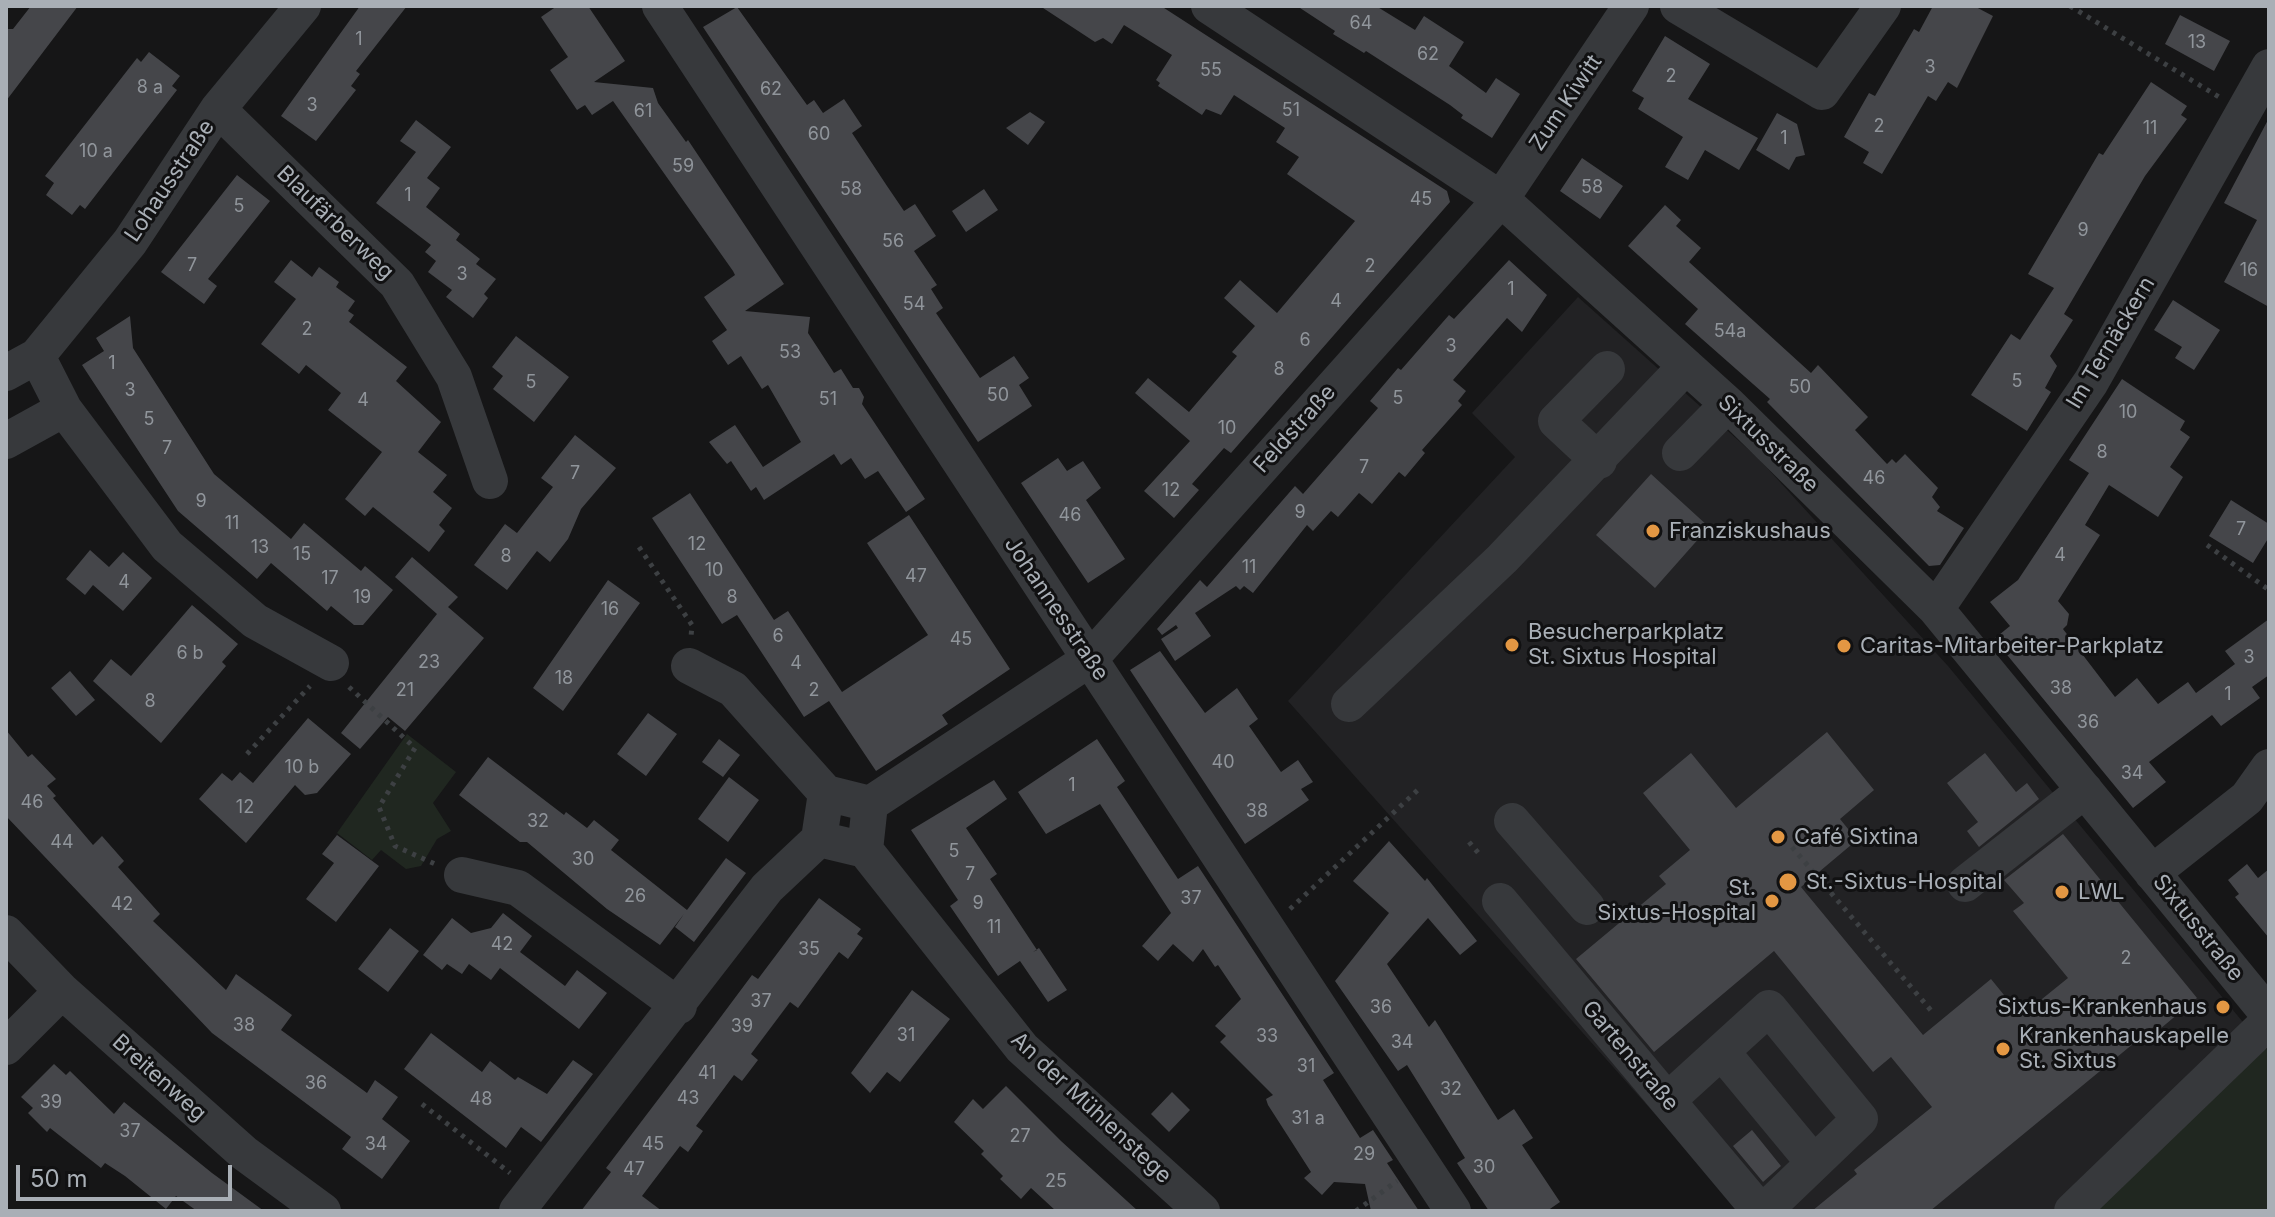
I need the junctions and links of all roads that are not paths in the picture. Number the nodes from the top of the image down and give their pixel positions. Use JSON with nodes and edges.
{"nodes":[{"id":1,"x":303,"y":6,"type":"edge"},
{"id":2,"x":660,"y":6,"type":"edge"},
{"id":3,"x":1209,"y":6,"type":"edge"},
{"id":4,"x":1631,"y":6,"type":"edge"},
{"id":5,"x":1678,"y":6,"type":"edge"},
{"id":6,"x":1883,"y":6,"type":"edge"},
{"id":7,"x":2269,"y":67,"type":"edge"},
{"id":8,"x":218,"y":109,"type":"junction"},
{"id":9,"x":1501,"y":199,"type":"junction"},
{"id":10,"x":37,"y":356,"type":"junction"},
{"id":11,"x":1686,"y":366,"type":"junction"},
{"id":12,"x":1607,"y":369,"type":"dead end"},
{"id":13,"x":6,"y":373,"type":"edge"},
{"id":14,"x":1728,"y":404,"type":"junction"},
{"id":15,"x":64,"y":409,"type":"junction"},
{"id":16,"x":9,"y":433,"type":"edge"},
{"id":17,"x":1680,"y":453,"type":"dead end"},
{"id":18,"x":1599,"y":461,"type":"junction"},
{"id":19,"x":490,"y":481,"type":"dead end"},
{"id":20,"x":1936,"y":609,"type":"junction"},
{"id":21,"x":1090,"y":659,"type":"junction"},
{"id":22,"x":331,"y":663,"type":"road end"},
{"id":23,"x":689,"y":666,"type":"road end"},
{"id":24,"x":1349,"y":704,"type":"dead end"},
{"id":25,"x":2269,"y":767,"type":"edge"},
{"id":26,"x":2085,"y":790,"type":"junction"},
{"id":27,"x":826,"y":793,"type":"junction"},
{"id":28,"x":870,"y":804,"type":"junction"},
{"id":29,"x":1512,"y":821,"type":"dead end"},
{"id":30,"x":819,"y":839,"type":"junction"},
{"id":31,"x":865,"y":850,"type":"junction"},
{"id":32,"x":2152,"y":873,"type":"junction"},
{"id":33,"x":462,"y":875,"type":"road end"},
{"id":34,"x":1965,"y":884,"type":"dead end"},
{"id":35,"x":1500,"y":901,"type":"dead end"},
{"id":36,"x":1587,"y":907,"type":"dead end"},
{"id":37,"x":6,"y":933,"type":"edge"},
{"id":38,"x":62,"y":991,"type":"junction"},
{"id":39,"x":679,"y":1006,"type":"junction"},
{"id":40,"x":2269,"y":1018,"type":"edge"},
{"id":41,"x":6,"y":1047,"type":"edge"},
{"id":42,"x":1722,"y":1052,"type":"junction"},
{"id":43,"x":1668,"y":1100,"type":"junction"},
{"id":44,"x":1814,"y":1163,"type":"junction"},
{"id":45,"x":525,"y":1201,"type":"edge"},
{"id":46,"x":323,"y":1211,"type":"edge"},
{"id":47,"x":1202,"y":1211,"type":"edge"},
{"id":48,"x":1453,"y":1211,"type":"edge"},
{"id":49,"x":1762,"y":1211,"type":"edge"},
{"id":50,"x":2072,"y":1211,"type":"edge"}],
"edges":[{"from":1,"to":8,"type":"street","name":"Lohausstraße"},
{"from":2,"to":21,"type":"street","name":"Johannesstraße"},
{"from":3,"to":9,"type":"street","name":"Sixtusstraße"},
{"from":4,"to":9,"type":"street","name":"Zum Kiwitt"},
{"from":5,"to":6,"type":"street"},
{"from":7,"to":20,"type":"street","name":"Im Ternäckern"},
{"from":8,"to":10,"type":"street","name":"Lohausstraße"},
{"from":8,"to":19,"type":"street","name":"Blaufärberweg"},
{"from":9,"to":11,"type":"street","name":"Sixtusstraße"},
{"from":9,"to":21,"type":"street","name":"Feldstraße"},
{"from":10,"to":13,"type":"street","name":"Lohausstraße"},
{"from":10,"to":15,"type":"street"},
{"from":11,"to":14,"type":"street","name":"Sixtusstraße"},
{"from":11,"to":18,"type":"street"},
{"from":12,"to":18,"type":"street"},
{"from":14,"to":17,"type":"street"},
{"from":14,"to":20,"type":"street","name":"Sixtusstraße"},
{"from":15,"to":16,"type":"street"},
{"from":15,"to":22,"type":"street"},
{"from":18,"to":24,"type":"street"},
{"from":20,"to":26,"type":"street","name":"Sixtusstraße"},
{"from":21,"to":28,"type":"street"},
{"from":21,"to":48,"type":"street","name":"Johannesstraße"},
{"from":23,"to":27,"type":"street"},
{"from":25,"to":32,"type":"street"},
{"from":26,"to":32,"type":"street","name":"Sixtusstraße"},
{"from":26,"to":34,"type":"street"},
{"from":27,"to":28,"type":"street"},
{"from":27,"to":30,"type":"street"},
{"from":28,"to":31,"type":"street"},
{"from":29,"to":36,"type":"street"},
{"from":30,"to":31,"type":"street"},
{"from":30,"to":39,"type":"street"},
{"from":31,"to":47,"type":"street","name":"An der Mühlenstege"},
{"from":32,"to":40,"type":"street","name":"Sixtusstraße"},
{"from":33,"to":39,"type":"street"},
{"from":35,"to":43,"type":"street","name":"Gartenstraße"},
{"from":37,"to":38,"type":"street","name":"Breitenweg"},
{"from":38,"to":41,"type":"street"},
{"from":38,"to":46,"type":"street","name":"Breitenweg"},
{"from":39,"to":45,"type":"street"},
{"from":40,"to":50,"type":"street"},
{"from":42,"to":43,"type":"street"},
{"from":42,"to":44,"type":"street"},
{"from":42,"to":44,"type":"street"},
{"from":43,"to":49,"type":"street","name":"Gartenstraße"},
{"from":44,"to":49,"type":"street"}]}
